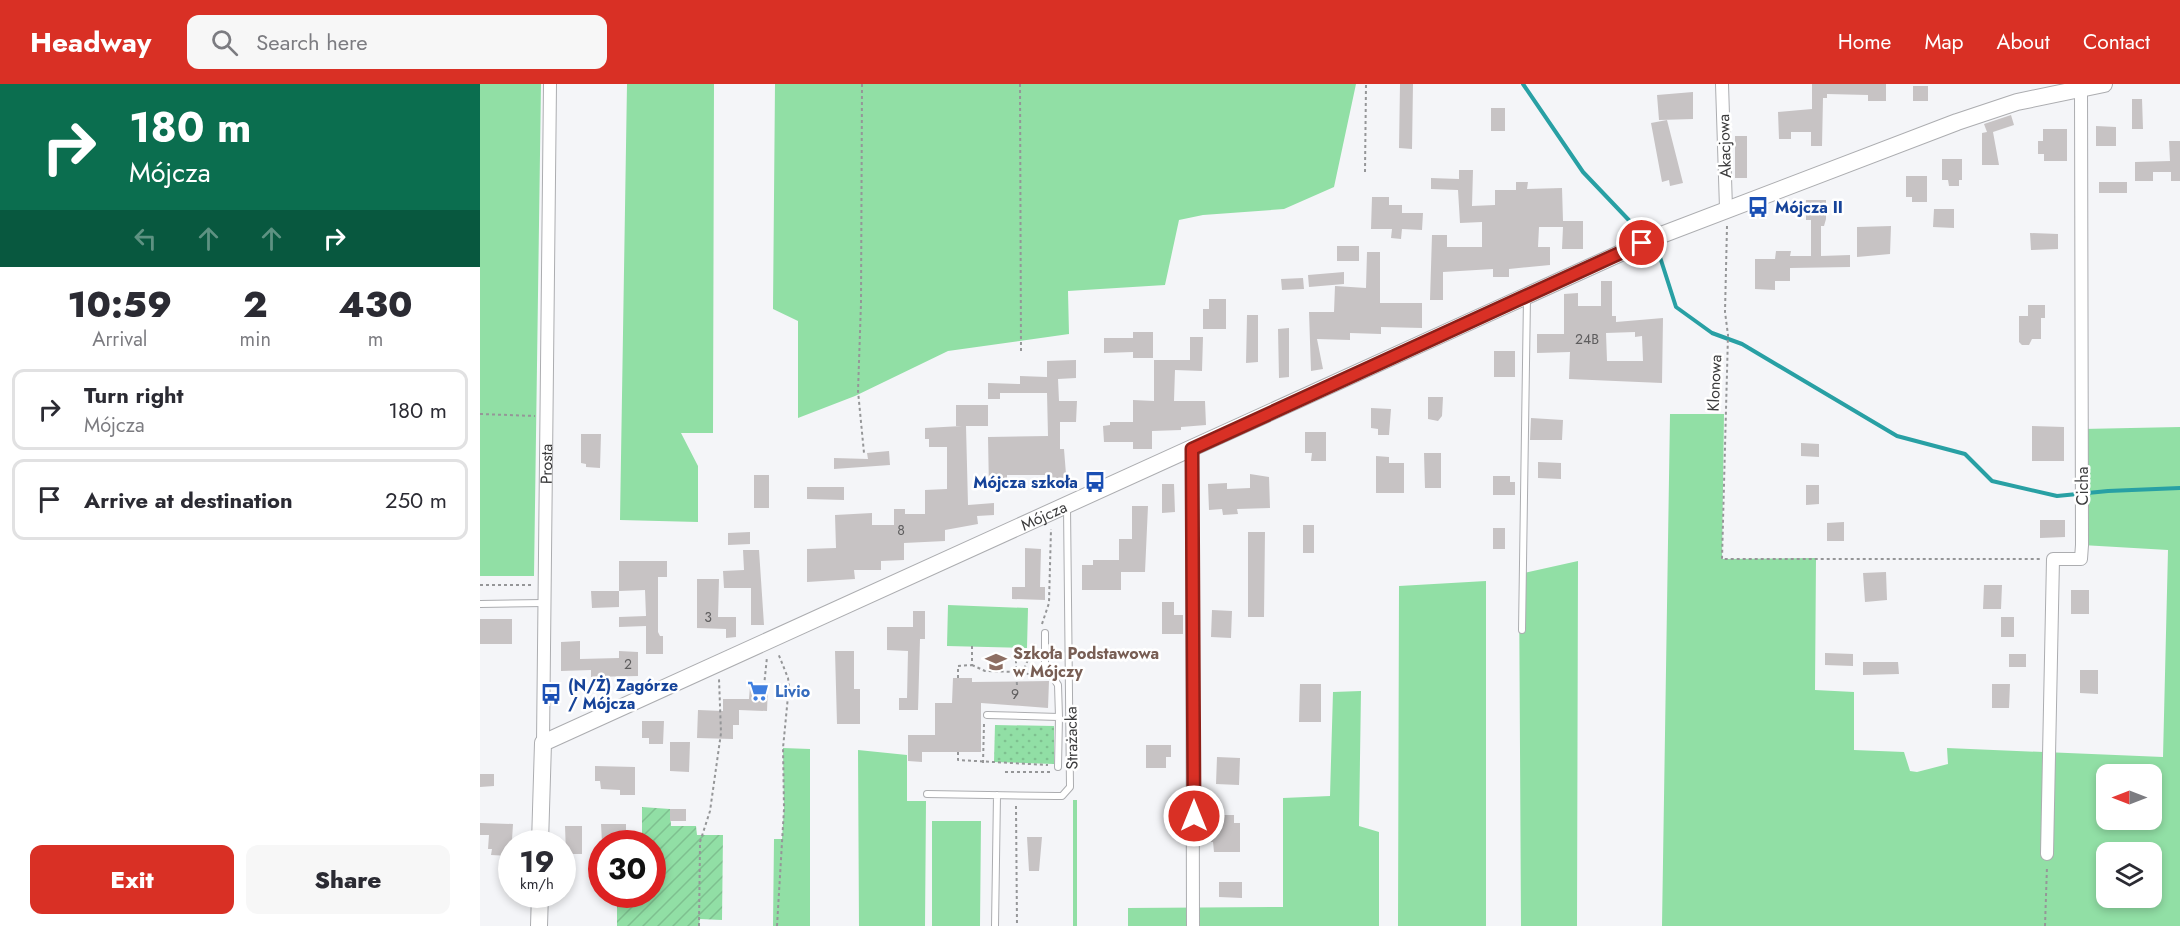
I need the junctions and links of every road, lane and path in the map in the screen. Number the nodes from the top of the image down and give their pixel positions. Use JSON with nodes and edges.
{"nodes":[{"id":1,"x":550,"y":84,"type":"edge"},
{"id":2,"x":862,"y":84,"type":"edge"},
{"id":3,"x":1020,"y":84,"type":"edge"},
{"id":4,"x":1366,"y":84,"type":"edge"},
{"id":5,"x":1722,"y":84,"type":"edge"},
{"id":6,"x":2104,"y":84,"type":"edge"},
{"id":7,"x":2076,"y":88,"type":"edge"},
{"id":8,"x":1365,"y":172,"type":"dead end"},
{"id":9,"x":1726,"y":208,"type":"junction"},
{"id":10,"x":1527,"y":296,"type":"junction"},
{"id":11,"x":1021,"y":351,"type":"dead end"},
{"id":12,"x":480,"y":414,"type":"edge"},
{"id":13,"x":546,"y":416,"type":"junction"},
{"id":14,"x":1192,"y":449,"type":"junction"},
{"id":15,"x":864,"y":453,"type":"dead end"},
{"id":16,"x":1067,"y":506,"type":"junction"},
{"id":17,"x":1048,"y":523,"type":"dead end"},
{"id":18,"x":2053,"y":559,"type":"junction"},
{"id":19,"x":480,"y":585,"type":"edge"},
{"id":20,"x":544,"y":585,"type":"junction"},
{"id":21,"x":544,"y":603,"type":"junction"},
{"id":22,"x":480,"y":604,"type":"edge"},
{"id":23,"x":1522,"y":630,"type":"dead end"},
{"id":24,"x":1042,"y":631,"type":"joint"},
{"id":25,"x":1036,"y":639,"type":"dead end"},
{"id":26,"x":768,"y":645,"type":"junction"},
{"id":27,"x":972,"y":646,"type":"dead end"},
{"id":28,"x":1016,"y":648,"type":"dead end"},
{"id":29,"x":1016,"y":652,"type":"junction"},
{"id":30,"x":1031,"y":652,"type":"junction"},
{"id":31,"x":972,"y":665,"type":"junction"},
{"id":32,"x":719,"y":670,"type":"dead end"},
{"id":33,"x":1016,"y":672,"type":"junction"},
{"id":34,"x":1022,"y":674,"type":"junction"},
{"id":35,"x":958,"y":678,"type":"dead end"},
{"id":36,"x":1049,"y":678,"type":"dead end"},
{"id":37,"x":1017,"y":685,"type":"dead end"},
{"id":38,"x":764,"y":686,"type":"dead end"},
{"id":39,"x":987,"y":716,"type":"joint"},
{"id":40,"x":1059,"y":717,"type":"junction"},
{"id":41,"x":543,"y":743,"type":"junction"},
{"id":42,"x":958,"y":752,"type":"dead end"},
{"id":43,"x":983,"y":763,"type":"junction"},
{"id":44,"x":1058,"y":766,"type":"junction"},
{"id":45,"x":1005,"y":772,"type":"dead end"},
{"id":46,"x":927,"y":794,"type":"dead end"},
{"id":47,"x":997,"y":795,"type":"junction"},
{"id":48,"x":1016,"y":796,"type":"junction"},
{"id":49,"x":540,"y":830,"type":"edge"},
{"id":50,"x":2047,"y":854,"type":"joint"},
{"id":51,"x":540,"y":908,"type":"edge"},
{"id":52,"x":539,"y":926,"type":"edge"},
{"id":53,"x":699,"y":926,"type":"edge"},
{"id":54,"x":777,"y":926,"type":"edge"},
{"id":55,"x":995,"y":926,"type":"edge"},
{"id":56,"x":1017,"y":926,"type":"edge"},
{"id":57,"x":1193,"y":926,"type":"edge"},
{"id":58,"x":2045,"y":926,"type":"edge"}],
"edges":[{"from":1,"to":13,"type":"street","name":"Prosta"},
{"from":2,"to":15,"type":"path"},
{"from":3,"to":11,"type":"path"},
{"from":4,"to":8,"type":"path"},
{"from":5,"to":9,"type":"street","name":"Akacjowa"},
{"from":6,"to":7,"type":"street","name":"Mójcza"},
{"from":7,"to":9,"type":"street","name":"Mójcza"},
{"from":7,"to":18,"type":"street","name":"Cicha"},
{"from":9,"to":10,"type":"street","name":"Mójcza"},
{"from":9,"to":18,"type":"path","name":"Klonowa"},
{"from":10,"to":14,"type":"street","name":"Mójcza"},
{"from":10,"to":23,"type":"lane"},
{"from":12,"to":13,"type":"path"},
{"from":13,"to":20,"type":"street","name":"Prosta"},
{"from":14,"to":16,"type":"street","name":"Mójcza"},
{"from":14,"to":57,"type":"street"},
{"from":16,"to":26,"type":"street","name":"Mójcza"},
{"from":16,"to":48,"type":"lane","name":"Strażacka"},
{"from":17,"to":24,"type":"path"},
{"from":18,"to":50,"type":"street"},
{"from":19,"to":20,"type":"path"},
{"from":20,"to":21,"type":"street","name":"Prosta"},
{"from":21,"to":22,"type":"lane"},
{"from":21,"to":41,"type":"street","name":"Prosta"},
{"from":24,"to":40,"type":"lane"},
{"from":25,"to":30,"type":"path"},
{"from":26,"to":38,"type":"path"},
{"from":26,"to":41,"type":"street","name":"Mójcza"},
{"from":26,"to":54,"type":"path"},
{"from":27,"to":31,"type":"path"},
{"from":28,"to":29,"type":"path"},
{"from":29,"to":30,"type":"path"},
{"from":29,"to":33,"type":"path"},
{"from":30,"to":34,"type":"path"},
{"from":31,"to":33,"type":"path"},
{"from":31,"to":35,"type":"path"},
{"from":32,"to":53,"type":"path"},
{"from":33,"to":34,"type":"path"},
{"from":33,"to":37,"type":"path"},
{"from":34,"to":36,"type":"path"},
{"from":39,"to":40,"type":"lane"},
{"from":39,"to":43,"type":"path"},
{"from":40,"to":44,"type":"lane"},
{"from":41,"to":49,"type":"street","name":"Prosta"},
{"from":42,"to":43,"type":"path"},
{"from":43,"to":44,"type":"path"},
{"from":44,"to":45,"type":"path"},
{"from":46,"to":47,"type":"lane","name":"Strażacka"},
{"from":47,"to":48,"type":"lane","name":"Strażacka"},
{"from":47,"to":55,"type":"lane"},
{"from":48,"to":56,"type":"path"},
{"from":50,"to":58,"type":"path"},
{"from":51,"to":52,"type":"street"}]}
